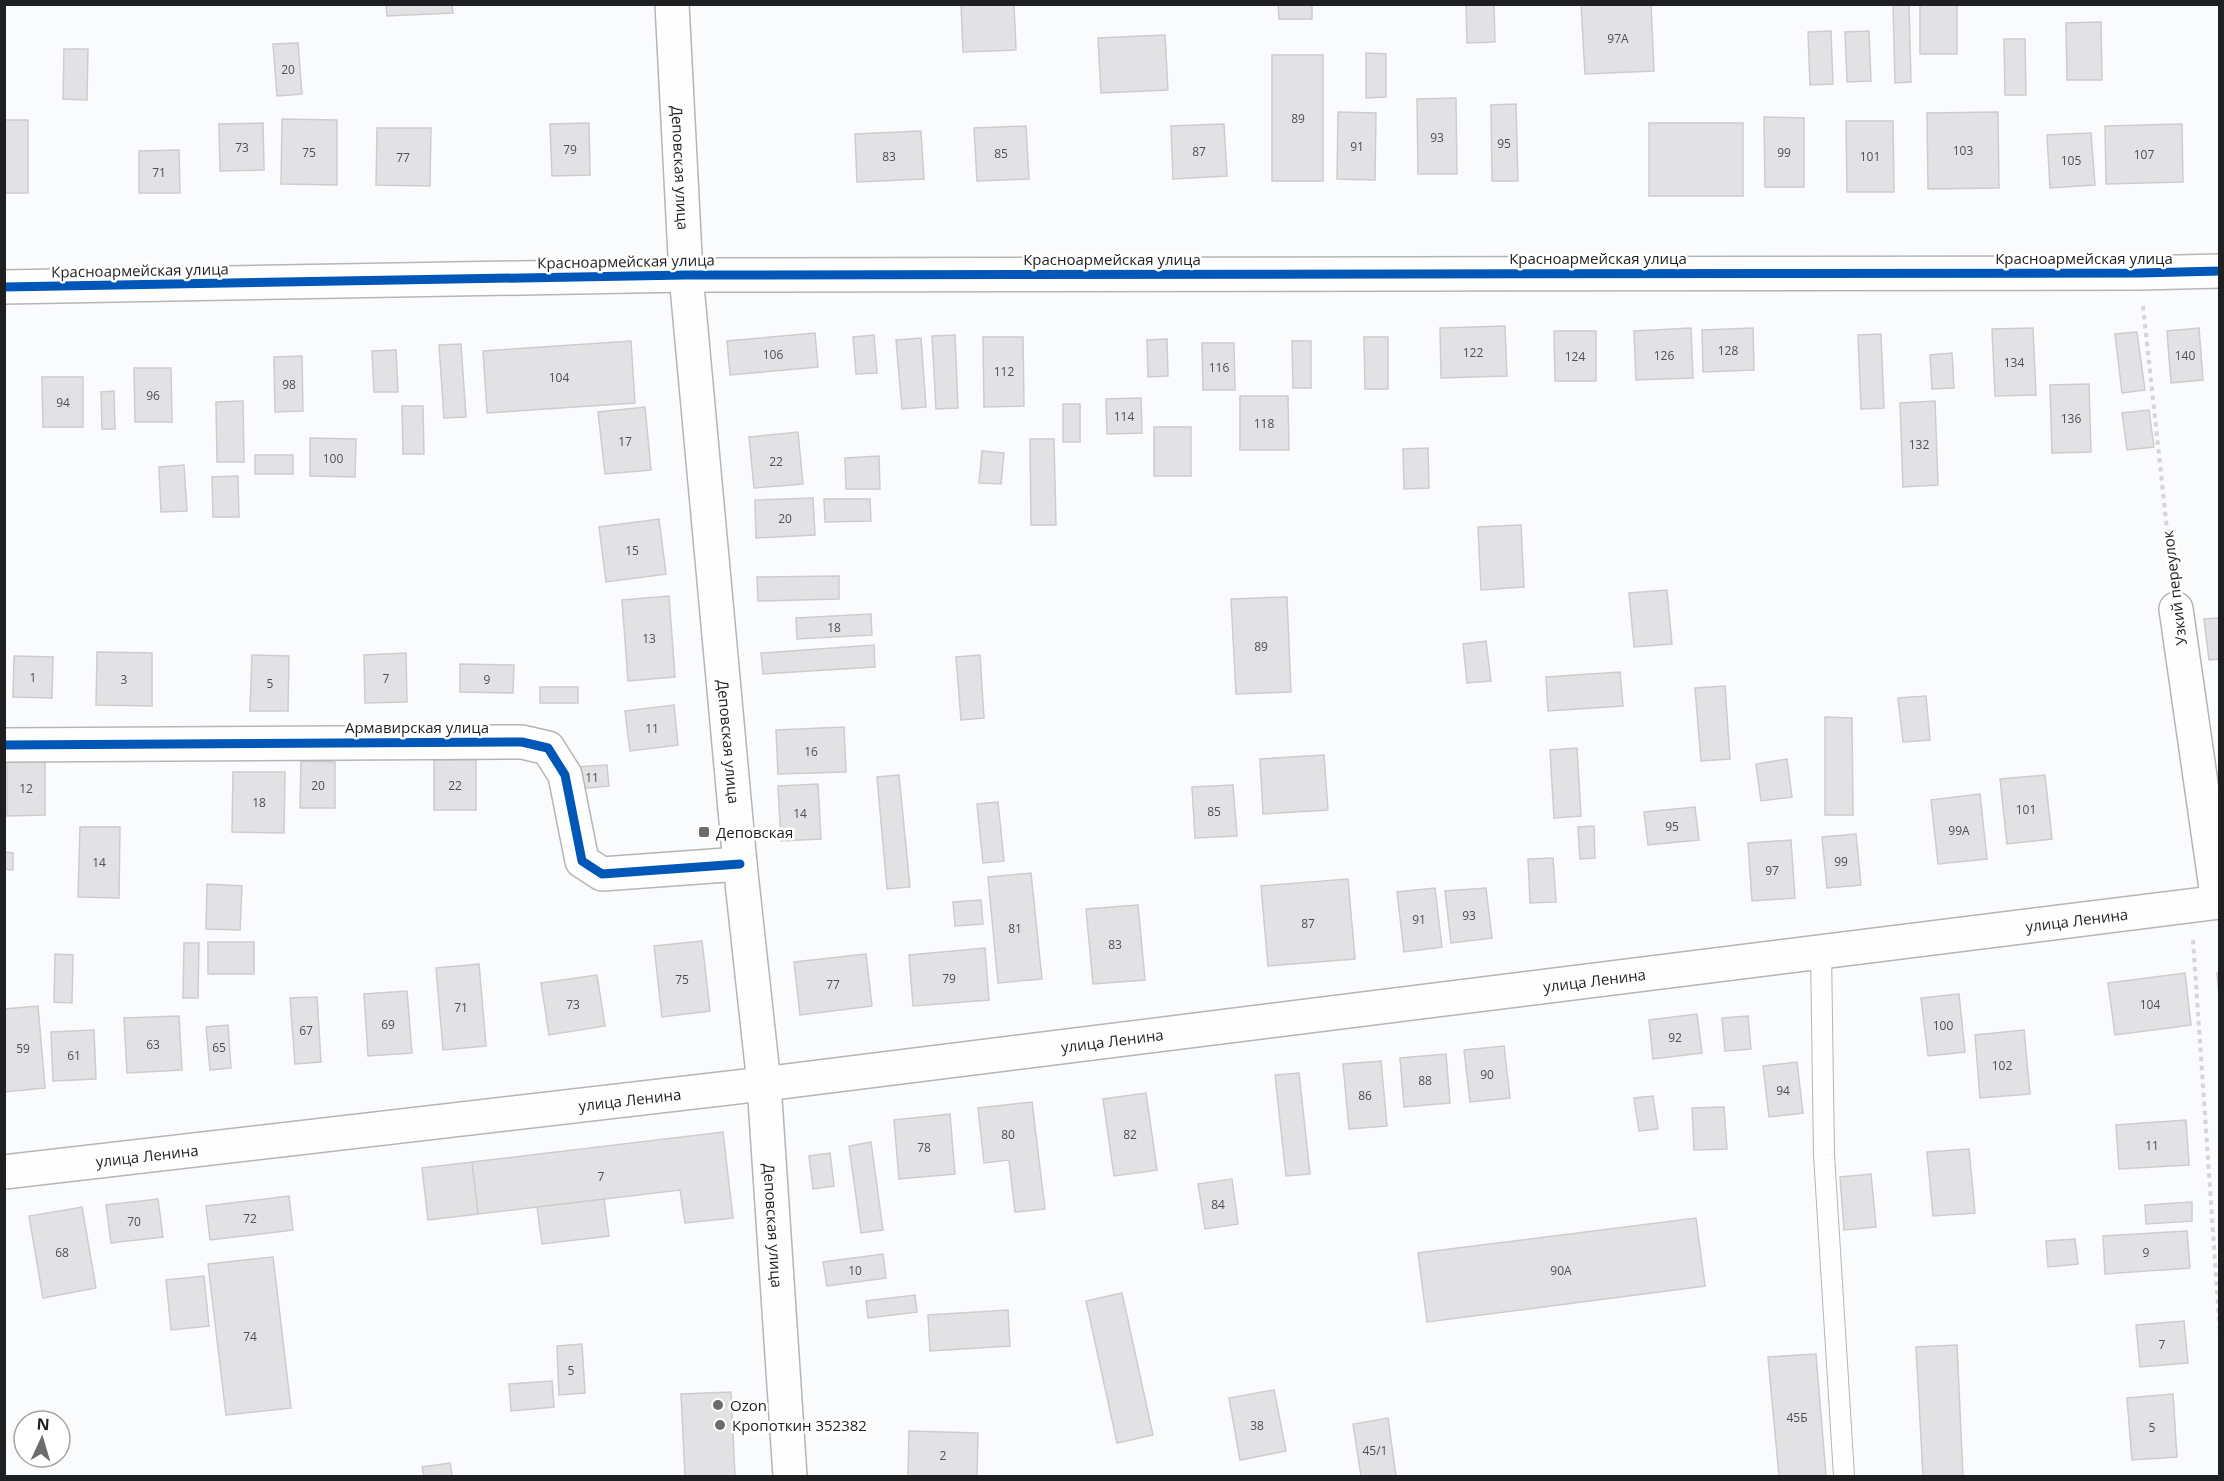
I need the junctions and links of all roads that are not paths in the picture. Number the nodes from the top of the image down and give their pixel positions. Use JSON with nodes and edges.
{"nodes":[{"id":1,"x":672,"y":4,"type":"edge"},
{"id":2,"x":2220,"y":271,"type":"edge"},
{"id":3,"x":686,"y":274,"type":"junction"},
{"id":4,"x":4,"y":287,"type":"edge"},
{"id":5,"x":2176,"y":609,"type":"road end"},
{"id":6,"x":4,"y":745,"type":"edge"},
{"id":7,"x":740,"y":864,"type":"junction"},
{"id":8,"x":2209,"y":903,"type":"edge"},
{"id":9,"x":1821,"y":952,"type":"junction"},
{"id":10,"x":765,"y":1084,"type":"junction"},
{"id":11,"x":4,"y":1172,"type":"edge"},
{"id":12,"x":790,"y":1476,"type":"edge"},
{"id":13,"x":1844,"y":1476,"type":"edge"}],
"edges":[{"from":1,"to":3,"type":"street","name":"Деповская улица"},
{"from":2,"to":3,"type":"street","name":"Красноармейская улица"},
{"from":3,"to":4,"type":"street","name":"Красноармейская улица"},
{"from":3,"to":7,"type":"street","name":"Деповская улица"},
{"from":5,"to":8,"type":"street","name":"Узкий переулок"},
{"from":6,"to":7,"type":"street","name":"Армавирская улица"},
{"from":7,"to":10,"type":"street","name":"Деповская улица"},
{"from":8,"to":9,"type":"street","name":"улица Ленина"},
{"from":9,"to":10,"type":"street","name":"улица Ленина"},
{"from":9,"to":13,"type":"lane"},
{"from":10,"to":11,"type":"street","name":"улица Ленина"},
{"from":10,"to":12,"type":"street","name":"Деповская улица"}]}
